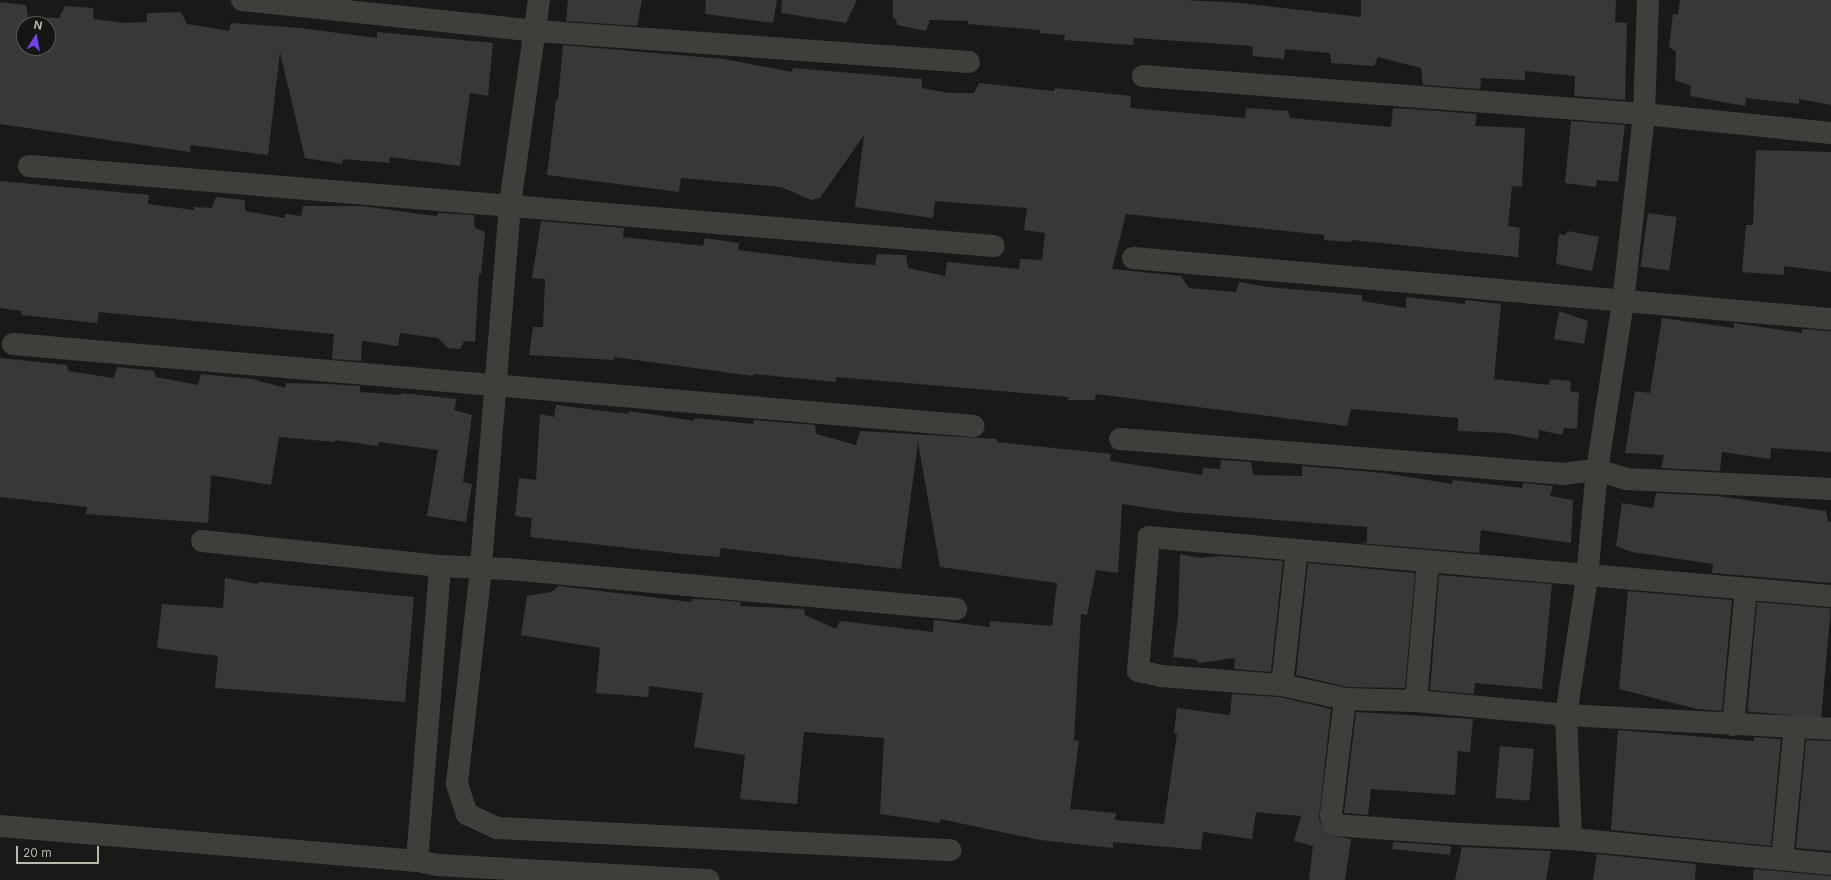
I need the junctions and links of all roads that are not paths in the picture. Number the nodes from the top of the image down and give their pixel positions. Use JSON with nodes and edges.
{"nodes":[{"id":1,"x":242,"y":0,"type":"edge"},
{"id":2,"x":539,"y":0,"type":"edge"},
{"id":3,"x":1648,"y":0,"type":"edge"},
{"id":4,"x":536,"y":31,"type":"junction"},
{"id":5,"x":969,"y":62,"type":"dead end"},
{"id":6,"x":1142,"y":76,"type":"dead end"},
{"id":7,"x":1644,"y":114,"type":"junction"},
{"id":8,"x":1831,"y":133,"type":"edge"},
{"id":9,"x":29,"y":166,"type":"dead end"},
{"id":10,"x":510,"y":205,"type":"junction"},
{"id":11,"x":994,"y":246,"type":"dead end"},
{"id":12,"x":1133,"y":258,"type":"dead end"},
{"id":13,"x":1623,"y":302,"type":"junction"},
{"id":14,"x":1831,"y":319,"type":"edge"},
{"id":15,"x":13,"y":344,"type":"dead end"},
{"id":16,"x":495,"y":385,"type":"junction"},
{"id":17,"x":974,"y":426,"type":"dead end"},
{"id":18,"x":1120,"y":439,"type":"dead end"},
{"id":19,"x":1597,"y":470,"type":"junction"},
{"id":20,"x":1831,"y":489,"type":"edge"},
{"id":21,"x":202,"y":541,"type":"dead end"},
{"id":22,"x":1297,"y":550,"type":"junction"},
{"id":23,"x":1428,"y":562,"type":"junction"},
{"id":24,"x":440,"y":566,"type":"junction"},
{"id":25,"x":481,"y":569,"type":"junction"},
{"id":26,"x":1587,"y":577,"type":"junction"},
{"id":27,"x":1746,"y":589,"type":"junction"},
{"id":28,"x":1831,"y":596,"type":"edge"},
{"id":29,"x":956,"y":609,"type":"dead end"},
{"id":30,"x":1282,"y":685,"type":"junction"},
{"id":31,"x":1345,"y":699,"type":"junction"},
{"id":32,"x":1416,"y":701,"type":"junction"},
{"id":33,"x":1566,"y":715,"type":"junction"},
{"id":34,"x":1733,"y":725,"type":"junction"},
{"id":35,"x":1795,"y":726,"type":"junction"},
{"id":36,"x":1831,"y":729,"type":"edge"},
{"id":37,"x":0,"y":826,"type":"edge"},
{"id":38,"x":1571,"y":838,"type":"junction"},
{"id":39,"x":950,"y":850,"type":"dead end"},
{"id":40,"x":1782,"y":859,"type":"junction"},
{"id":41,"x":417,"y":861,"type":"junction"},
{"id":42,"x":1831,"y":864,"type":"edge"},
{"id":43,"x":437,"y":872,"type":"edge"},
{"id":44,"x":709,"y":880,"type":"edge"}],
"edges":[{"from":1,"to":4,"type":"street"},
{"from":2,"to":4,"type":"street"},
{"from":3,"to":7,"type":"street"},
{"from":4,"to":5,"type":"street"},
{"from":4,"to":10,"type":"street"},
{"from":6,"to":7,"type":"street"},
{"from":7,"to":8,"type":"street"},
{"from":7,"to":13,"type":"street"},
{"from":9,"to":10,"type":"street"},
{"from":10,"to":11,"type":"street"},
{"from":10,"to":16,"type":"street"},
{"from":12,"to":13,"type":"street"},
{"from":13,"to":14,"type":"street"},
{"from":13,"to":19,"type":"street"},
{"from":15,"to":16,"type":"street"},
{"from":16,"to":17,"type":"street"},
{"from":16,"to":25,"type":"street"},
{"from":18,"to":19,"type":"street"},
{"from":19,"to":20,"type":"street"},
{"from":19,"to":26,"type":"street"},
{"from":21,"to":24,"type":"street"},
{"from":22,"to":23,"type":"street"},
{"from":22,"to":30,"type":"street"},
{"from":22,"to":30,"type":"street"},
{"from":23,"to":26,"type":"street"},
{"from":23,"to":32,"type":"street"},
{"from":24,"to":25,"type":"street"},
{"from":24,"to":41,"type":"street"},
{"from":25,"to":29,"type":"street"},
{"from":25,"to":39,"type":"street"},
{"from":26,"to":27,"type":"street"},
{"from":26,"to":33,"type":"street"},
{"from":27,"to":28,"type":"street"},
{"from":27,"to":34,"type":"street"},
{"from":30,"to":31,"type":"street"},
{"from":31,"to":32,"type":"street"},
{"from":31,"to":38,"type":"street"},
{"from":32,"to":33,"type":"street"},
{"from":33,"to":34,"type":"street"},
{"from":33,"to":38,"type":"street"},
{"from":34,"to":35,"type":"street"},
{"from":35,"to":36,"type":"street"},
{"from":35,"to":40,"type":"street"},
{"from":37,"to":41,"type":"street"},
{"from":38,"to":40,"type":"street"},
{"from":40,"to":42,"type":"street"},
{"from":41,"to":43,"type":"street"},
{"from":43,"to":44,"type":"street"}]}
